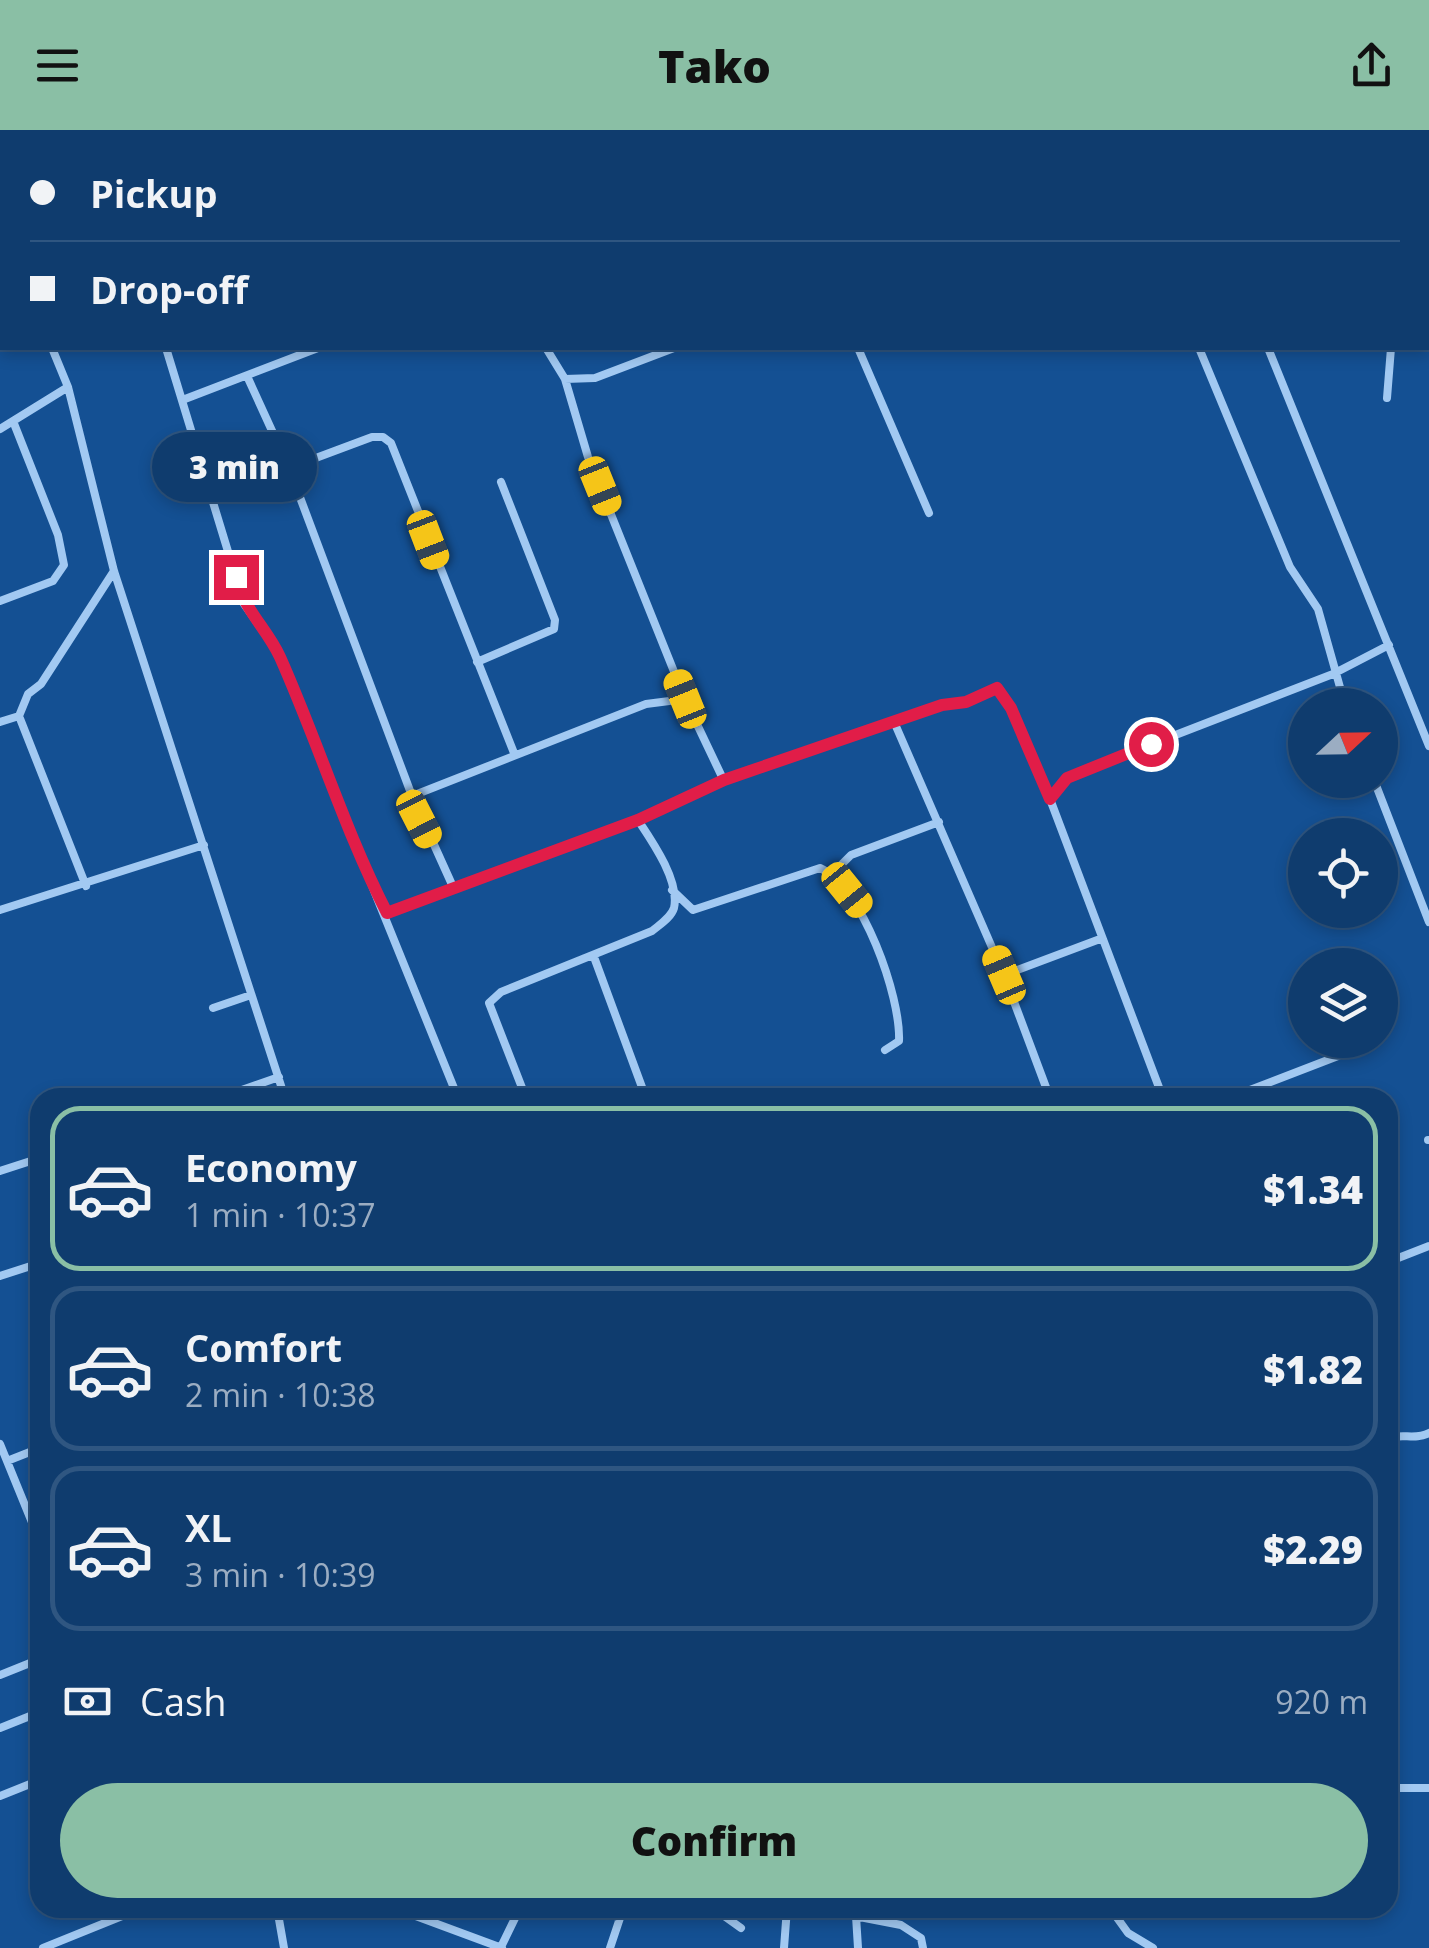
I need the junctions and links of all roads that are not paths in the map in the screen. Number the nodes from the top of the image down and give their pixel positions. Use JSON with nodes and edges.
{"nodes":[{"id":1,"x":53,"y":350,"type":"edge"},
{"id":2,"x":167,"y":350,"type":"edge"},
{"id":3,"x":313,"y":350,"type":"edge"},
{"id":4,"x":547,"y":350,"type":"edge"},
{"id":5,"x":669,"y":350,"type":"edge"},
{"id":6,"x":859,"y":350,"type":"edge"},
{"id":7,"x":1200,"y":350,"type":"edge"},
{"id":8,"x":1269,"y":350,"type":"edge"},
{"id":9,"x":1391,"y":350,"type":"edge"},
{"id":10,"x":247,"y":376,"type":"junction"},
{"id":11,"x":564,"y":380,"type":"junction"},
{"id":12,"x":68,"y":388,"type":"junction"},
{"id":13,"x":1388,"y":398,"type":"dead end"},
{"id":14,"x":185,"y":399,"type":"junction"},
{"id":15,"x":13,"y":421,"type":"junction"},
{"id":16,"x":0,"y":429,"type":"edge"},
{"id":17,"x":289,"y":468,"type":"junction"},
{"id":18,"x":501,"y":482,"type":"dead end"},
{"id":19,"x":928,"y":513,"type":"dead end"},
{"id":20,"x":114,"y":571,"type":"junction"},
{"id":21,"x":0,"y":601,"type":"edge"},
{"id":22,"x":1388,"y":645,"type":"junction"},
{"id":23,"x":477,"y":662,"type":"junction"},
{"id":24,"x":1334,"y":674,"type":"junction"},
{"id":25,"x":1339,"y":688,"type":"edge"},
{"id":26,"x":685,"y":699,"type":"junction"},
{"id":27,"x":19,"y":716,"type":"junction"},
{"id":28,"x":0,"y":722,"type":"edge"},
{"id":29,"x":895,"y":724,"type":"junction"},
{"id":30,"x":1429,"y":746,"type":"edge"},
{"id":31,"x":514,"y":753,"type":"junction"},
{"id":32,"x":724,"y":780,"type":"junction"},
{"id":33,"x":412,"y":796,"type":"junction"},
{"id":34,"x":1381,"y":798,"type":"edge"},
{"id":35,"x":1050,"y":799,"type":"junction"},
{"id":36,"x":638,"y":820,"type":"junction"},
{"id":37,"x":939,"y":822,"type":"junction"},
{"id":38,"x":204,"y":845,"type":"junction"},
{"id":39,"x":833,"y":873,"type":"junction"},
{"id":40,"x":86,"y":886,"type":"junction"},
{"id":41,"x":454,"y":889,"type":"junction"},
{"id":42,"x":672,"y":890,"type":"junction"},
{"id":43,"x":0,"y":910,"type":"edge"},
{"id":44,"x":387,"y":913,"type":"junction"},
{"id":45,"x":1429,"y":922,"type":"edge"},
{"id":46,"x":1100,"y":939,"type":"junction"},
{"id":47,"x":594,"y":958,"type":"junction"},
{"id":48,"x":1004,"y":975,"type":"junction"},
{"id":49,"x":251,"y":996,"type":"junction"},
{"id":50,"x":213,"y":1008,"type":"dead end"},
{"id":51,"x":885,"y":1050,"type":"dead end"},
{"id":52,"x":1333,"y":1058,"type":"edge"},
{"id":53,"x":279,"y":1077,"type":"junction"},
{"id":54,"x":247,"y":1088,"type":"edge"},
{"id":55,"x":282,"y":1088,"type":"edge"},
{"id":56,"x":454,"y":1088,"type":"edge"},
{"id":57,"x":522,"y":1088,"type":"edge"},
{"id":58,"x":642,"y":1088,"type":"edge"},
{"id":59,"x":1046,"y":1088,"type":"edge"},
{"id":60,"x":1159,"y":1088,"type":"edge"},
{"id":61,"x":1255,"y":1088,"type":"edge"},
{"id":62,"x":30,"y":1161,"type":"edge"},
{"id":63,"x":0,"y":1171,"type":"edge"},
{"id":64,"x":1429,"y":1246,"type":"edge"},
{"id":65,"x":1398,"y":1258,"type":"edge"},
{"id":66,"x":30,"y":1266,"type":"edge"},
{"id":67,"x":0,"y":1276,"type":"edge"},
{"id":68,"x":1429,"y":1433,"type":"edge"},
{"id":69,"x":1398,"y":1438,"type":"edge"},
{"id":70,"x":0,"y":1444,"type":"edge"},
{"id":71,"x":30,"y":1452,"type":"edge"},
{"id":72,"x":7,"y":1461,"type":"junction"},
{"id":73,"x":30,"y":1517,"type":"edge"},
{"id":74,"x":30,"y":1663,"type":"edge"},
{"id":75,"x":0,"y":1675,"type":"edge"},
{"id":76,"x":30,"y":1716,"type":"edge"},
{"id":77,"x":0,"y":1728,"type":"edge"},
{"id":78,"x":30,"y":1784,"type":"edge"},
{"id":79,"x":1398,"y":1788,"type":"edge"},
{"id":80,"x":1429,"y":1788,"type":"edge"},
{"id":81,"x":0,"y":1796,"type":"edge"},
{"id":82,"x":117,"y":1918,"type":"edge"},
{"id":83,"x":280,"y":1918,"type":"edge"},
{"id":84,"x":421,"y":1918,"type":"edge"},
{"id":85,"x":515,"y":1918,"type":"edge"},
{"id":86,"x":620,"y":1918,"type":"edge"},
{"id":87,"x":728,"y":1918,"type":"edge"},
{"id":88,"x":786,"y":1918,"type":"edge"},
{"id":89,"x":856,"y":1918,"type":"edge"},
{"id":90,"x":866,"y":1918,"type":"edge"},
{"id":91,"x":1118,"y":1918,"type":"edge"},
{"id":92,"x":742,"y":1928,"type":"dead end"},
{"id":93,"x":43,"y":1948,"type":"edge"},
{"id":94,"x":284,"y":1948,"type":"edge"},
{"id":95,"x":502,"y":1948,"type":"edge"},
{"id":96,"x":610,"y":1948,"type":"edge"},
{"id":97,"x":784,"y":1948,"type":"edge"},
{"id":98,"x":858,"y":1948,"type":"edge"},
{"id":99,"x":924,"y":1948,"type":"edge"},
{"id":100,"x":1153,"y":1948,"type":"edge"}],
"edges":[{"from":1,"to":12,"type":"street"},
{"from":2,"to":14,"type":"street"},
{"from":3,"to":10,"type":"street"},
{"from":4,"to":11,"type":"street"},
{"from":5,"to":11,"type":"street"},
{"from":6,"to":19,"type":"street"},
{"from":7,"to":24,"type":"street"},
{"from":8,"to":22,"type":"street"},
{"from":9,"to":13,"type":"street"},
{"from":10,"to":14,"type":"street"},
{"from":10,"to":17,"type":"street"},
{"from":11,"to":26,"type":"street"},
{"from":12,"to":15,"type":"street"},
{"from":12,"to":20,"type":"street"},
{"from":14,"to":44,"type":"street"},
{"from":15,"to":16,"type":"street"},
{"from":15,"to":21,"type":"street"},
{"from":17,"to":23,"type":"street"},
{"from":17,"to":33,"type":"street"},
{"from":18,"to":23,"type":"street"},
{"from":20,"to":27,"type":"street"},
{"from":20,"to":38,"type":"street"},
{"from":22,"to":24,"type":"street"},
{"from":22,"to":30,"type":"street"},
{"from":23,"to":31,"type":"street"},
{"from":24,"to":25,"type":"street"},
{"from":24,"to":35,"type":"street"},
{"from":26,"to":31,"type":"street"},
{"from":26,"to":32,"type":"street"},
{"from":27,"to":28,"type":"street"},
{"from":27,"to":40,"type":"street"},
{"from":29,"to":32,"type":"street"},
{"from":29,"to":35,"type":"street"},
{"from":29,"to":37,"type":"street"},
{"from":31,"to":33,"type":"street"},
{"from":32,"to":36,"type":"street"},
{"from":33,"to":41,"type":"street"},
{"from":34,"to":45,"type":"street"},
{"from":35,"to":46,"type":"street"},
{"from":36,"to":41,"type":"street"},
{"from":36,"to":42,"type":"street"},
{"from":37,"to":39,"type":"street"},
{"from":37,"to":48,"type":"street"},
{"from":38,"to":40,"type":"street"},
{"from":38,"to":49,"type":"street"},
{"from":39,"to":42,"type":"street"},
{"from":39,"to":51,"type":"street"},
{"from":40,"to":43,"type":"street"},
{"from":41,"to":44,"type":"street"},
{"from":42,"to":47,"type":"street"},
{"from":44,"to":56,"type":"street"},
{"from":46,"to":48,"type":"street"},
{"from":46,"to":60,"type":"street"},
{"from":47,"to":57,"type":"street"},
{"from":47,"to":58,"type":"street"},
{"from":48,"to":59,"type":"street"},
{"from":49,"to":50,"type":"street"},
{"from":49,"to":53,"type":"street"},
{"from":52,"to":61,"type":"street"},
{"from":53,"to":54,"type":"street"},
{"from":53,"to":55,"type":"street"},
{"from":62,"to":63,"type":"street"},
{"from":64,"to":65,"type":"street"},
{"from":66,"to":67,"type":"street"},
{"from":68,"to":69,"type":"street"},
{"from":70,"to":72,"type":"street"},
{"from":71,"to":72,"type":"street"},
{"from":72,"to":73,"type":"street"},
{"from":74,"to":75,"type":"street"},
{"from":76,"to":77,"type":"street"},
{"from":78,"to":81,"type":"street"},
{"from":79,"to":80,"type":"street"},
{"from":82,"to":93,"type":"street"},
{"from":83,"to":94,"type":"street"},
{"from":84,"to":95,"type":"street"},
{"from":85,"to":95,"type":"street"},
{"from":86,"to":96,"type":"street"},
{"from":87,"to":92,"type":"street"},
{"from":88,"to":97,"type":"street"},
{"from":89,"to":98,"type":"street"},
{"from":90,"to":99,"type":"street"},
{"from":91,"to":100,"type":"street"}]}
